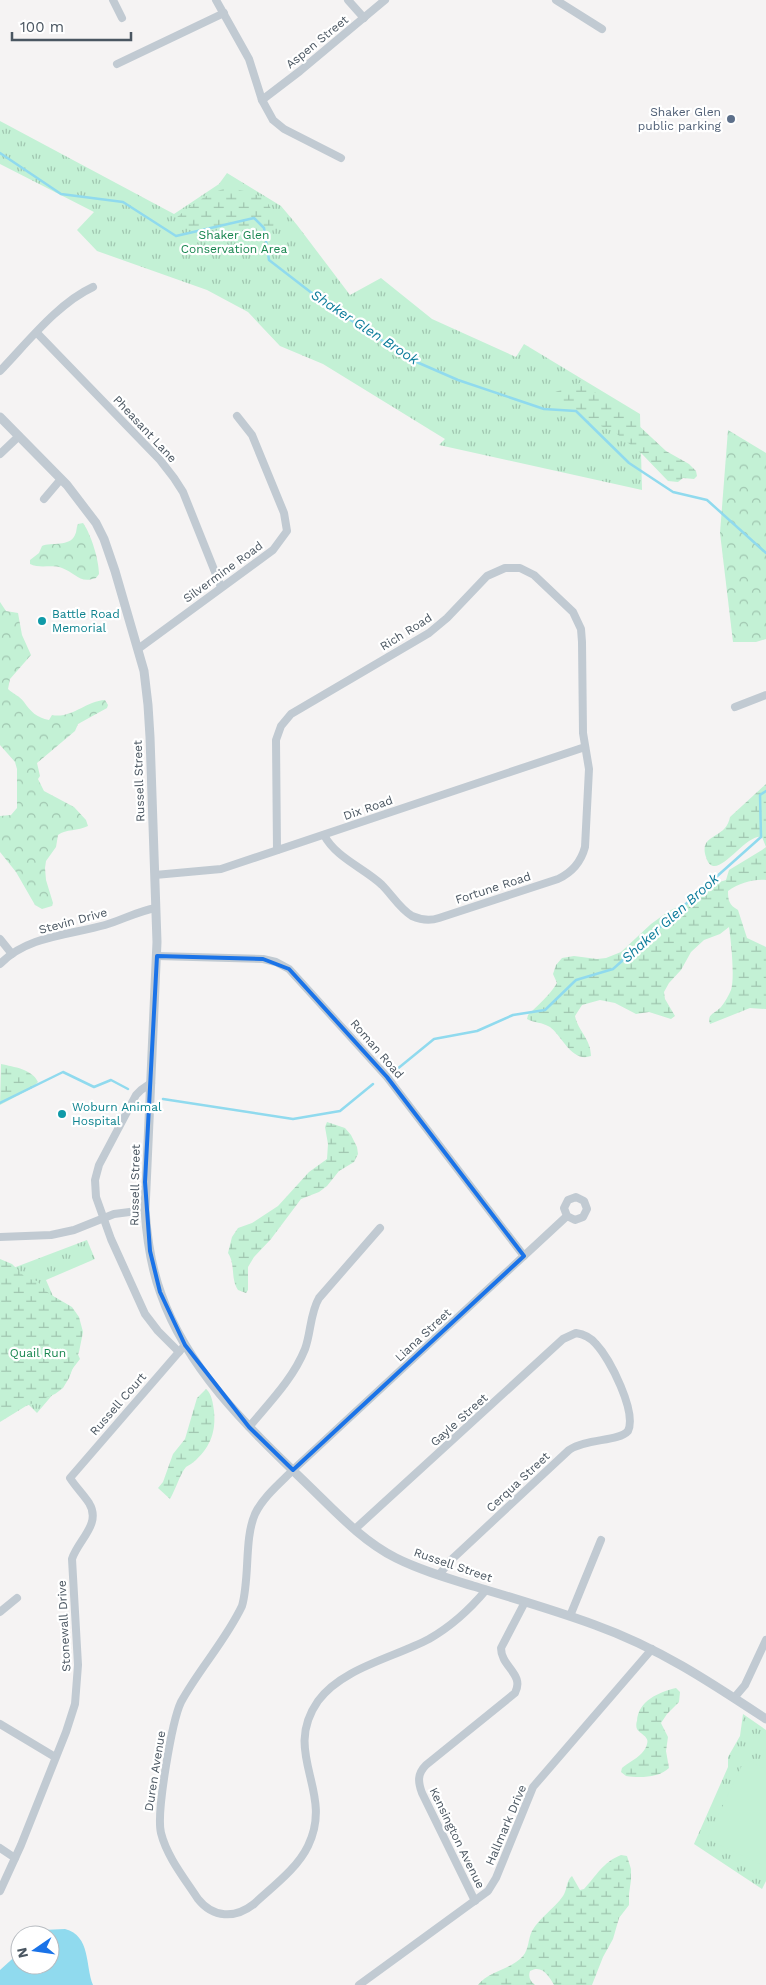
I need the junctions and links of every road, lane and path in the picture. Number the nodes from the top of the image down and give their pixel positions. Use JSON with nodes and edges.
{"nodes":[{"id":1,"x":113,"y":0,"type":"edge"},
{"id":2,"x":216,"y":0,"type":"edge"},
{"id":3,"x":348,"y":0,"type":"edge"},
{"id":4,"x":385,"y":0,"type":"edge"},
{"id":5,"x":556,"y":0,"type":"edge"},
{"id":6,"x":224,"y":13,"type":"junction"},
{"id":7,"x":122,"y":18,"type":"dead end"},
{"id":8,"x":364,"y":18,"type":"junction"},
{"id":9,"x":602,"y":29,"type":"dead end"},
{"id":10,"x":117,"y":64,"type":"dead end"},
{"id":11,"x":262,"y":100,"type":"junction"},
{"id":12,"x":341,"y":158,"type":"dead end"},
{"id":13,"x":93,"y":287,"type":"dead end"},
{"id":14,"x":37,"y":333,"type":"junction"},
{"id":15,"x":0,"y":371,"type":"edge"},
{"id":16,"x":237,"y":416,"type":"dead end"},
{"id":17,"x":0,"y":417,"type":"edge"},
{"id":18,"x":19,"y":436,"type":"junction"},
{"id":19,"x":0,"y":454,"type":"edge"},
{"id":20,"x":61,"y":479,"type":"junction"},
{"id":21,"x":44,"y":499,"type":"dead end"},
{"id":22,"x":221,"y":587,"type":"junction"},
{"id":23,"x":138,"y":649,"type":"junction"},
{"id":24,"x":766,"y":695,"type":"edge"},
{"id":25,"x":735,"y":707,"type":"dead end"},
{"id":26,"x":585,"y":747,"type":"junction"},
{"id":27,"x":324,"y":835,"type":"junction"},
{"id":28,"x":277,"y":850,"type":"junction"},
{"id":29,"x":155,"y":875,"type":"junction"},
{"id":30,"x":156,"y":908,"type":"junction"},
{"id":31,"x":0,"y":939,"type":"edge"},
{"id":32,"x":12,"y":954,"type":"junction"},
{"id":33,"x":158,"y":956,"type":"junction"},
{"id":34,"x":0,"y":964,"type":"edge"},
{"id":35,"x":151,"y":1083,"type":"junction"},
{"id":36,"x":145,"y":1210,"type":"junction"},
{"id":37,"x":568,"y":1216,"type":"dead end"},
{"id":38,"x":103,"y":1218,"type":"junction"},
{"id":39,"x":380,"y":1228,"type":"dead end"},
{"id":40,"x":0,"y":1237,"type":"edge"},
{"id":41,"x":524,"y":1256,"type":"junction"},
{"id":42,"x":580,"y":1334,"type":"joint"},
{"id":43,"x":182,"y":1349,"type":"junction"},
{"id":44,"x":248,"y":1427,"type":"junction"},
{"id":45,"x":292,"y":1470,"type":"junction"},
{"id":46,"x":70,"y":1478,"type":"joint"},
{"id":47,"x":356,"y":1529,"type":"junction"},
{"id":48,"x":601,"y":1540,"type":"dead end"},
{"id":49,"x":439,"y":1575,"type":"junction"},
{"id":50,"x":486,"y":1590,"type":"junction"},
{"id":51,"x":17,"y":1598,"type":"dead end"},
{"id":52,"x":525,"y":1602,"type":"junction"},
{"id":53,"x":0,"y":1612,"type":"edge"},
{"id":54,"x":570,"y":1616,"type":"junction"},
{"id":55,"x":766,"y":1640,"type":"edge"},
{"id":56,"x":652,"y":1649,"type":"junction"},
{"id":57,"x":734,"y":1698,"type":"junction"},
{"id":58,"x":766,"y":1719,"type":"edge"},
{"id":59,"x":0,"y":1724,"type":"edge"},
{"id":60,"x":55,"y":1758,"type":"junction"},
{"id":61,"x":0,"y":1848,"type":"edge"},
{"id":62,"x":15,"y":1858,"type":"junction"},
{"id":63,"x":0,"y":1891,"type":"edge"},
{"id":64,"x":475,"y":1901,"type":"junction"},
{"id":65,"x":359,"y":1985,"type":"edge"}],
"edges":[{"from":1,"to":7,"type":"street"},
{"from":2,"to":6,"type":"street"},
{"from":3,"to":8,"type":"street"},
{"from":4,"to":8,"type":"street","name":"Aspen Street"},
{"from":5,"to":9,"type":"street"},
{"from":6,"to":10,"type":"street"},
{"from":6,"to":11,"type":"street"},
{"from":8,"to":11,"type":"street","name":"Aspen Street"},
{"from":11,"to":12,"type":"street"},
{"from":13,"to":14,"type":"street"},
{"from":14,"to":15,"type":"street"},
{"from":14,"to":22,"type":"street","name":"Pheasant Lane"},
{"from":16,"to":22,"type":"street","name":"Silvermine Road"},
{"from":17,"to":18,"type":"street","name":"Russell Street"},
{"from":18,"to":19,"type":"street"},
{"from":18,"to":20,"type":"street","name":"Russell Street"},
{"from":20,"to":21,"type":"street"},
{"from":20,"to":23,"type":"street","name":"Russell Street"},
{"from":22,"to":23,"type":"street","name":"Silvermine Road"},
{"from":23,"to":29,"type":"street","name":"Russell Street"},
{"from":24,"to":25,"type":"street"},
{"from":26,"to":27,"type":"street","name":"Dix Road"},
{"from":26,"to":27,"type":"street","name":"Fortune Road"},
{"from":26,"to":28,"type":"street","name":"Rich Road"},
{"from":27,"to":28,"type":"street","name":"Dix Road"},
{"from":28,"to":29,"type":"street","name":"Dix Road"},
{"from":29,"to":30,"type":"street","name":"Russell Street"},
{"from":30,"to":32,"type":"street","name":"Stevin Drive"},
{"from":30,"to":33,"type":"street","name":"Russell Street"},
{"from":31,"to":32,"type":"street"},
{"from":32,"to":34,"type":"street","name":"Stevin Drive"},
{"from":33,"to":35,"type":"street","name":"Russell Street"},
{"from":33,"to":41,"type":"street","name":"Roman Road"},
{"from":35,"to":36,"type":"street","name":"Russell Street"},
{"from":35,"to":38,"type":"street"},
{"from":36,"to":38,"type":"street"},
{"from":36,"to":43,"type":"street","name":"Russell Street"},
{"from":37,"to":41,"type":"street","name":"Liana Street"},
{"from":38,"to":40,"type":"street"},
{"from":38,"to":43,"type":"street"},
{"from":39,"to":44,"type":"street"},
{"from":41,"to":45,"type":"street","name":"Liana Street"},
{"from":42,"to":47,"type":"street","name":"Gayle Street"},
{"from":42,"to":49,"type":"street","name":"Cerqua Street"},
{"from":43,"to":44,"type":"street","name":"Russell Street"},
{"from":43,"to":46,"type":"street","name":"Russell Court"},
{"from":44,"to":45,"type":"street","name":"Russell Street"},
{"from":45,"to":47,"type":"street","name":"Russell Street"},
{"from":45,"to":50,"type":"street","name":"Duren Avenue"},
{"from":46,"to":60,"type":"street","name":"Stonewall Drive"},
{"from":47,"to":49,"type":"street","name":"Russell Street"},
{"from":48,"to":54,"type":"street"},
{"from":49,"to":50,"type":"street","name":"Russell Street"},
{"from":50,"to":52,"type":"street","name":"Russell Street"},
{"from":51,"to":53,"type":"street"},
{"from":52,"to":54,"type":"street","name":"Russell Street"},
{"from":52,"to":64,"type":"street","name":"Kensington Avenue"},
{"from":54,"to":56,"type":"street","name":"Russell Street"},
{"from":55,"to":57,"type":"street"},
{"from":56,"to":57,"type":"street","name":"Russell Street"},
{"from":56,"to":64,"type":"street","name":"Hallmark Drive"},
{"from":57,"to":58,"type":"street","name":"Russell Street"},
{"from":59,"to":60,"type":"street"},
{"from":60,"to":62,"type":"street","name":"Stonewall Drive"},
{"from":61,"to":62,"type":"street"},
{"from":62,"to":63,"type":"street","name":"Stonewall Drive"},
{"from":64,"to":65,"type":"street","name":"Hallmark Drive"}]}
